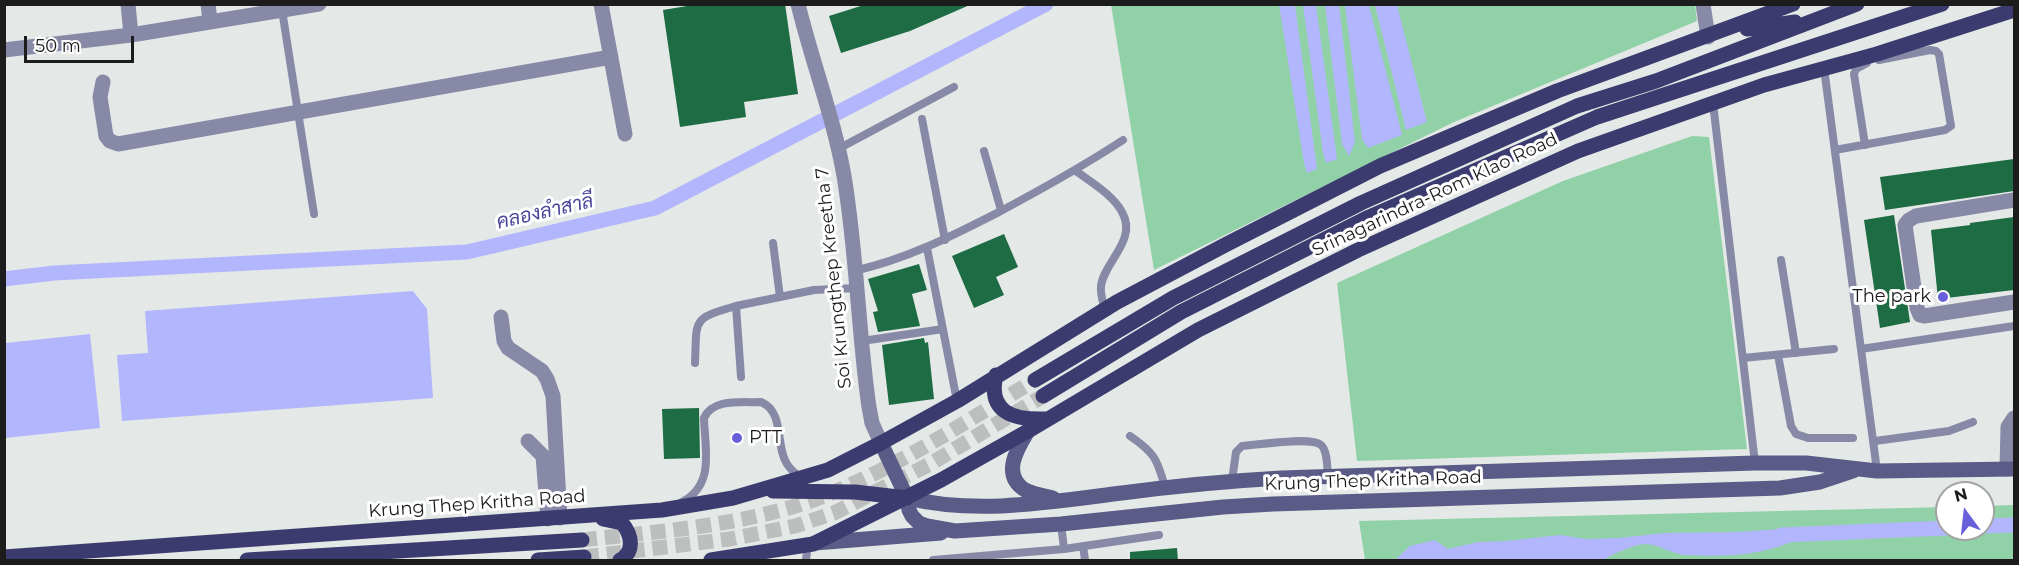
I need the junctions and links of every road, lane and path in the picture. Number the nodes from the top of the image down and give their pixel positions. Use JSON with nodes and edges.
{"nodes":[{"id":1,"x":128,"y":4,"type":"edge"},
{"id":2,"x":208,"y":4,"type":"edge"},
{"id":3,"x":319,"y":4,"type":"edge"},
{"id":4,"x":601,"y":4,"type":"edge"},
{"id":5,"x":798,"y":4,"type":"edge"},
{"id":6,"x":1703,"y":4,"type":"edge"},
{"id":7,"x":1793,"y":4,"type":"edge"},
{"id":8,"x":1857,"y":4,"type":"edge"},
{"id":9,"x":1942,"y":4,"type":"edge"},
{"id":10,"x":248,"y":10,"type":"edge"},
{"id":11,"x":282,"y":10,"type":"junction"},
{"id":12,"x":2014,"y":10,"type":"edge"},
{"id":13,"x":1822,"y":19,"type":"junction"},
{"id":14,"x":210,"y":21,"type":"junction"},
{"id":15,"x":131,"y":35,"type":"junction"},
{"id":16,"x":1714,"y":35,"type":"junction"},
{"id":17,"x":1830,"y":41,"type":"junction"},
{"id":18,"x":4,"y":51,"type":"edge"},
{"id":19,"x":611,"y":57,"type":"junction"},
{"id":20,"x":1824,"y":68,"type":"junction"},
{"id":21,"x":103,"y":82,"type":"dead end"},
{"id":22,"x":1764,"y":85,"type":"junction"},
{"id":23,"x":954,"y":87,"type":"dead end"},
{"id":24,"x":1713,"y":103,"type":"junction"},
{"id":25,"x":299,"y":113,"type":"junction"},
{"id":26,"x":922,"y":119,"type":"dead end"},
{"id":27,"x":625,"y":135,"type":"dead end"},
{"id":28,"x":1123,"y":140,"type":"dead end"},
{"id":29,"x":1865,"y":145,"type":"junction"},
{"id":30,"x":838,"y":149,"type":"junction"},
{"id":31,"x":1835,"y":150,"type":"junction"},
{"id":32,"x":984,"y":151,"type":"dead end"},
{"id":33,"x":1076,"y":171,"type":"junction"},
{"id":34,"x":2014,"y":200,"type":"edge"},
{"id":35,"x":1001,"y":210,"type":"junction"},
{"id":36,"x":314,"y":214,"type":"dead end"},
{"id":37,"x":945,"y":240,"type":"junction"},
{"id":38,"x":773,"y":243,"type":"dead end"},
{"id":39,"x":927,"y":248,"type":"junction"},
{"id":40,"x":1780,"y":260,"type":"dead end"},
{"id":41,"x":854,"y":270,"type":"junction"},
{"id":42,"x":857,"y":288,"type":"junction"},
{"id":43,"x":780,"y":297,"type":"junction"},
{"id":44,"x":2014,"y":302,"type":"edge"},
{"id":45,"x":736,"y":306,"type":"junction"},
{"id":46,"x":1105,"y":310,"type":"junction"},
{"id":47,"x":501,"y":317,"type":"dead end"},
{"id":48,"x":2014,"y":326,"type":"edge"},
{"id":49,"x":943,"y":329,"type":"junction"},
{"id":50,"x":862,"y":341,"type":"junction"},
{"id":51,"x":1834,"y":349,"type":"dead end"},
{"id":52,"x":1861,"y":349,"type":"junction"},
{"id":53,"x":1796,"y":353,"type":"junction"},
{"id":54,"x":1778,"y":355,"type":"junction"},
{"id":55,"x":1743,"y":358,"type":"junction"},
{"id":56,"x":695,"y":363,"type":"dead end"},
{"id":57,"x":996,"y":375,"type":"junction"},
{"id":58,"x":741,"y":377,"type":"dead end"},
{"id":59,"x":1035,"y":380,"type":"tunnel mouth"},
{"id":60,"x":1043,"y":396,"type":"tunnel mouth"},
{"id":61,"x":957,"y":401,"type":"junction"},
{"id":62,"x":2014,"y":418,"type":"edge"},
{"id":63,"x":1048,"y":419,"type":"junction"},
{"id":64,"x":1973,"y":422,"type":"dead end"},
{"id":65,"x":1028,"y":431,"type":"junction"},
{"id":66,"x":1130,"y":436,"type":"dead end"},
{"id":67,"x":1853,"y":438,"type":"dead end"},
{"id":68,"x":528,"y":441,"type":"dead end"},
{"id":69,"x":1875,"y":441,"type":"junction"},
{"id":70,"x":881,"y":443,"type":"junction"},
{"id":71,"x":1755,"y":463,"type":"junction"},
{"id":72,"x":2011,"y":469,"type":"edge"},
{"id":73,"x":1858,"y":470,"type":"junction"},
{"id":74,"x":1877,"y":471,"type":"junction"},
{"id":75,"x":1366,"y":476,"type":"junction"},
{"id":76,"x":1329,"y":477,"type":"junction"},
{"id":77,"x":801,"y":478,"type":"junction"},
{"id":78,"x":1232,"y":481,"type":"junction"},
{"id":79,"x":1165,"y":488,"type":"junction"},
{"id":80,"x":758,"y":490,"type":"junction"},
{"id":81,"x":907,"y":498,"type":"junction"},
{"id":82,"x":1061,"y":501,"type":"junction"},
{"id":83,"x":1368,"y":501,"type":"junction"},
{"id":84,"x":662,"y":510,"type":"junction"},
{"id":85,"x":582,"y":516,"type":"junction"},
{"id":86,"x":554,"y":519,"type":"junction"},
{"id":87,"x":1061,"y":524,"type":"junction"},
{"id":88,"x":956,"y":531,"type":"junction"},
{"id":89,"x":1159,"y":535,"type":"dead end"},
{"id":90,"x":582,"y":540,"type":"tunnel mouth"},
{"id":91,"x":810,"y":544,"type":"junction"},
{"id":92,"x":1083,"y":546,"type":"junction"},
{"id":93,"x":1064,"y":549,"type":"junction"},
{"id":94,"x":1044,"y":556,"type":"edge"},
{"id":95,"x":4,"y":557,"type":"edge"},
{"id":96,"x":584,"y":557,"type":"tunnel mouth"},
{"id":97,"x":247,"y":561,"type":"edge"},
{"id":98,"x":538,"y":561,"type":"edge"},
{"id":99,"x":620,"y":561,"type":"edge"},
{"id":100,"x":711,"y":561,"type":"edge"},
{"id":101,"x":806,"y":561,"type":"edge"},
{"id":102,"x":933,"y":561,"type":"edge"},
{"id":103,"x":1085,"y":561,"type":"edge"}],
"edges":[{"from":1,"to":15,"type":"street"},
{"from":2,"to":14,"type":"street"},
{"from":3,"to":11,"type":"street"},
{"from":4,"to":19,"type":"street"},
{"from":5,"to":30,"type":"street","name":"Soi Krungthep Kreetha 7"},
{"from":6,"to":16,"type":"street"},
{"from":7,"to":16,"type":"main road"},
{"from":8,"to":13,"type":"main road","name":"Srinagarindra-Rom Klao Road"},
{"from":9,"to":17,"type":"main road","name":"Srinagarindra-Rom Klao Road"},
{"from":10,"to":11,"type":"street"},
{"from":10,"to":14,"type":"street"},
{"from":11,"to":25,"type":"lane"},
{"from":12,"to":20,"type":"main road","name":"Srinagarindra-Rom Klao Road"},
{"from":13,"to":16,"type":"main road"},
{"from":13,"to":59,"type":"main road","name":"Srinagarindra-Rom Klao Road"},
{"from":14,"to":15,"type":"street"},
{"from":15,"to":18,"type":"street"},
{"from":16,"to":46,"type":"main road"},
{"from":17,"to":22,"type":"main road"},
{"from":17,"to":60,"type":"main road","name":"Srinagarindra-Rom Klao Road"},
{"from":19,"to":25,"type":"street"},
{"from":19,"to":27,"type":"street"},
{"from":20,"to":22,"type":"main road","name":"Srinagarindra-Rom Klao Road"},
{"from":20,"to":31,"type":"lane"},
{"from":21,"to":25,"type":"street"},
{"from":22,"to":24,"type":"main road","name":"Srinagarindra-Rom Klao Road"},
{"from":23,"to":30,"type":"lane"},
{"from":24,"to":55,"type":"lane"},
{"from":24,"to":63,"type":"main road","name":"Srinagarindra-Rom Klao Road"},
{"from":25,"to":36,"type":"lane"},
{"from":26,"to":37,"type":"lane"},
{"from":28,"to":33,"type":"lane"},
{"from":29,"to":29,"type":"lane"},
{"from":29,"to":31,"type":"lane"},
{"from":30,"to":41,"type":"street","name":"Soi Krungthep Kreetha 7"},
{"from":31,"to":52,"type":"lane"},
{"from":32,"to":35,"type":"lane"},
{"from":33,"to":35,"type":"lane"},
{"from":33,"to":46,"type":"lane"},
{"from":34,"to":44,"type":"street"},
{"from":35,"to":37,"type":"lane"},
{"from":37,"to":39,"type":"lane"},
{"from":38,"to":43,"type":"lane"},
{"from":39,"to":41,"type":"lane"},
{"from":39,"to":49,"type":"lane"},
{"from":40,"to":53,"type":"lane"},
{"from":41,"to":42,"type":"street","name":"Soi Krungthep Kreetha 7"},
{"from":42,"to":43,"type":"lane"},
{"from":42,"to":50,"type":"street","name":"Soi Krungthep Kreetha 7"},
{"from":43,"to":45,"type":"lane"},
{"from":45,"to":56,"type":"lane"},
{"from":45,"to":58,"type":"lane"},
{"from":46,"to":57,"type":"main road"},
{"from":47,"to":86,"type":"street"},
{"from":48,"to":52,"type":"lane"},
{"from":49,"to":50,"type":"lane"},
{"from":49,"to":61,"type":"lane"},
{"from":50,"to":70,"type":"street","name":"Soi Krungthep Kreetha 7"},
{"from":51,"to":53,"type":"lane"},
{"from":52,"to":69,"type":"lane"},
{"from":53,"to":54,"type":"lane"},
{"from":54,"to":55,"type":"lane"},
{"from":54,"to":67,"type":"lane"},
{"from":55,"to":71,"type":"lane"},
{"from":57,"to":61,"type":"main road"},
{"from":57,"to":63,"type":"main road"},
{"from":61,"to":70,"type":"main road"},
{"from":62,"to":72,"type":"street"},
{"from":63,"to":65,"type":"main road","name":"Srinagarindra-Rom Klao Road"},
{"from":64,"to":69,"type":"lane"},
{"from":65,"to":81,"type":"main road","name":"Srinagarindra-Rom Klao Road"},
{"from":65,"to":82,"type":"main road"},
{"from":66,"to":79,"type":"lane"},
{"from":68,"to":86,"type":"street"},
{"from":69,"to":74,"type":"lane"},
{"from":70,"to":77,"type":"main road","name":"Krung Thep Kritha Road"},
{"from":70,"to":81,"type":"main road","name":"Krung Thep Kritha Road"},
{"from":71,"to":73,"type":"main road","name":"Krung Thep Kritha Road"},
{"from":71,"to":75,"type":"main road","name":"Krung Thep Kritha Road"},
{"from":72,"to":74,"type":"main road","name":"Krung Thep Kritha Road"},
{"from":73,"to":74,"type":"main road","name":"Krung Thep Kritha Road"},
{"from":73,"to":83,"type":"main road","name":"Krung Thep Kritha Road"},
{"from":75,"to":76,"type":"main road","name":"Krung Thep Kritha Road"},
{"from":75,"to":83,"type":"main road"},
{"from":76,"to":78,"type":"main road","name":"Krung Thep Kritha Road"},
{"from":76,"to":78,"type":"lane"},
{"from":77,"to":80,"type":"main road","name":"Krung Thep Kritha Road"},
{"from":77,"to":84,"type":"lane"},
{"from":78,"to":79,"type":"main road","name":"Krung Thep Kritha Road"},
{"from":79,"to":82,"type":"main road","name":"Krung Thep Kritha Road"},
{"from":80,"to":81,"type":"main road"},
{"from":80,"to":84,"type":"main road","name":"Krung Thep Kritha Road"},
{"from":81,"to":82,"type":"main road","name":"Krung Thep Kritha Road"},
{"from":81,"to":88,"type":"main road","name":"Krung Thep Kritha Road"},
{"from":81,"to":91,"type":"main road"},
{"from":83,"to":87,"type":"main road","name":"Krung Thep Kritha Road"},
{"from":84,"to":85,"type":"main road","name":"Krung Thep Kritha Road"},
{"from":85,"to":86,"type":"main road","name":"Krung Thep Kritha Road"},
{"from":85,"to":99,"type":"main road"},
{"from":86,"to":95,"type":"main road","name":"Krung Thep Kritha Road"},
{"from":87,"to":88,"type":"main road","name":"Krung Thep Kritha Road"},
{"from":87,"to":93,"type":"lane"},
{"from":88,"to":91,"type":"main road"},
{"from":89,"to":92,"type":"lane"},
{"from":90,"to":97,"type":"main road"},
{"from":91,"to":100,"type":"main road"},
{"from":91,"to":101,"type":"lane"},
{"from":92,"to":93,"type":"lane"},
{"from":92,"to":103,"type":"lane"},
{"from":93,"to":94,"type":"lane"},
{"from":94,"to":102,"type":"lane"},
{"from":96,"to":98,"type":"main road"}]}
